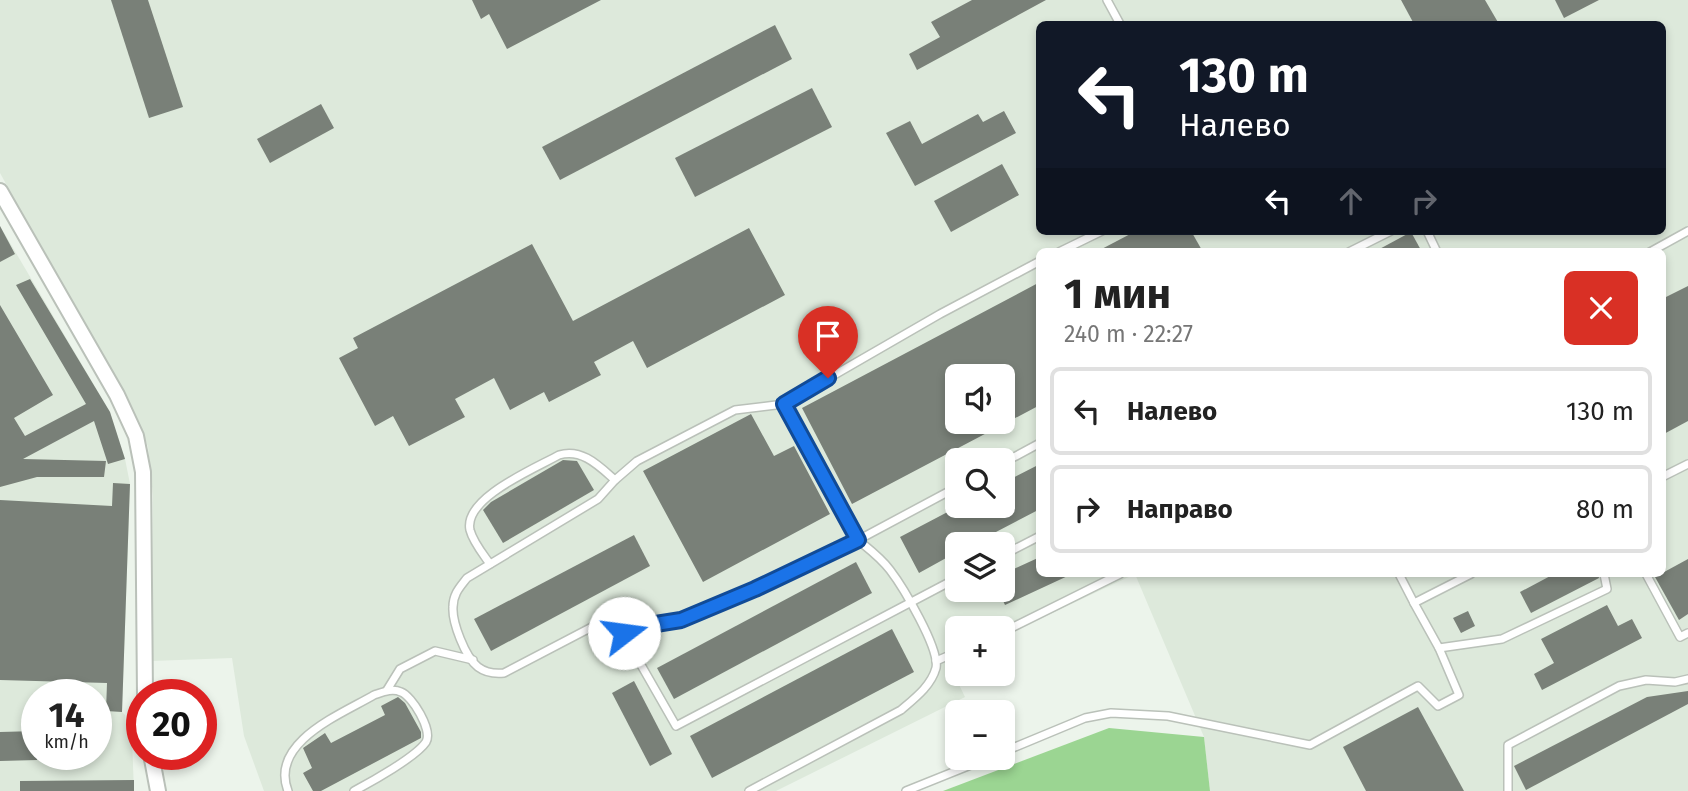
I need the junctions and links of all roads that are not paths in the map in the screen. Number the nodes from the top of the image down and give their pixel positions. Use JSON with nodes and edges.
{"nodes":[{"id":1,"x":1107,"y":0,"type":"edge"},
{"id":2,"x":1118,"y":21,"type":"edge"},
{"id":3,"x":0,"y":191,"type":"edge"},
{"id":4,"x":1688,"y":231,"type":"edge"},
{"id":5,"x":1094,"y":235,"type":"edge"},
{"id":6,"x":1383,"y":235,"type":"edge"},
{"id":7,"x":1067,"y":248,"type":"edge"},
{"id":8,"x":1357,"y":248,"type":"edge"},
{"id":9,"x":1657,"y":248,"type":"edge"},
{"id":10,"x":1036,"y":263,"type":"edge"},
{"id":11,"x":784,"y":404,"type":"junction"},
{"id":12,"x":1036,"y":445,"type":"edge"},
{"id":13,"x":1015,"y":457,"type":"edge"},
{"id":14,"x":1688,"y":464,"type":"edge"},
{"id":15,"x":1666,"y":475,"type":"edge"},
{"id":16,"x":615,"y":480,"type":"junction"},
{"id":17,"x":945,"y":493,"type":"edge"},
{"id":18,"x":1036,"y":538,"type":"edge"},
{"id":19,"x":858,"y":540,"type":"junction"},
{"id":20,"x":1015,"y":549,"type":"edge"},
{"id":21,"x":489,"y":564,"type":"junction"},
{"id":22,"x":1113,"y":577,"type":"edge"},
{"id":23,"x":1401,"y":577,"type":"edge"},
{"id":24,"x":1465,"y":577,"type":"edge"},
{"id":25,"x":1605,"y":577,"type":"edge"},
{"id":26,"x":1648,"y":577,"type":"edge"},
{"id":27,"x":945,"y":584,"type":"edge"},
{"id":28,"x":909,"y":602,"type":"junction"},
{"id":29,"x":1414,"y":603,"type":"junction"},
{"id":30,"x":1015,"y":626,"type":"edge"},
{"id":31,"x":624,"y":633,"type":"junction"},
{"id":32,"x":1688,"y":633,"type":"edge"},
{"id":33,"x":1438,"y":648,"type":"junction"},
{"id":34,"x":945,"y":657,"type":"edge"},
{"id":35,"x":473,"y":660,"type":"junction"},
{"id":36,"x":936,"y":661,"type":"junction"},
{"id":37,"x":145,"y":679,"type":"edge"},
{"id":38,"x":1688,"y":680,"type":"edge"},
{"id":39,"x":387,"y":690,"type":"junction"},
{"id":40,"x":1015,"y":747,"type":"edge"},
{"id":41,"x":154,"y":770,"type":"edge"},
{"id":42,"x":958,"y":770,"type":"edge"},
{"id":43,"x":285,"y":790,"type":"edge"},
{"id":44,"x":158,"y":791,"type":"edge"},
{"id":45,"x":354,"y":791,"type":"edge"},
{"id":46,"x":749,"y":791,"type":"edge"},
{"id":47,"x":906,"y":791,"type":"edge"},
{"id":48,"x":1508,"y":791,"type":"edge"}],
"edges":[{"from":1,"to":2,"type":"lane"},
{"from":3,"to":37,"type":"street"},
{"from":4,"to":9,"type":"lane"},
{"from":5,"to":7,"type":"lane"},
{"from":6,"to":8,"type":"lane"},
{"from":10,"to":11,"type":"lane"},
{"from":11,"to":16,"type":"lane"},
{"from":11,"to":19,"type":"lane"},
{"from":12,"to":13,"type":"lane"},
{"from":14,"to":15,"type":"lane"},
{"from":16,"to":21,"type":"lane"},
{"from":16,"to":21,"type":"lane"},
{"from":17,"to":19,"type":"lane"},
{"from":18,"to":20,"type":"lane"},
{"from":19,"to":28,"type":"lane"},
{"from":19,"to":31,"type":"lane"},
{"from":21,"to":35,"type":"lane"},
{"from":22,"to":30,"type":"lane"},
{"from":23,"to":29,"type":"lane"},
{"from":24,"to":29,"type":"lane"},
{"from":25,"to":33,"type":"lane"},
{"from":26,"to":32,"type":"lane"},
{"from":27,"to":28,"type":"lane"},
{"from":28,"to":31,"type":"lane"},
{"from":28,"to":36,"type":"lane"},
{"from":29,"to":33,"type":"lane"},
{"from":31,"to":35,"type":"lane"},
{"from":33,"to":40,"type":"lane"},
{"from":34,"to":36,"type":"lane"},
{"from":35,"to":39,"type":"lane"},
{"from":36,"to":46,"type":"lane"},
{"from":38,"to":48,"type":"lane"},
{"from":39,"to":43,"type":"lane"},
{"from":39,"to":45,"type":"lane"},
{"from":41,"to":44,"type":"street"},
{"from":42,"to":47,"type":"lane"}]}
